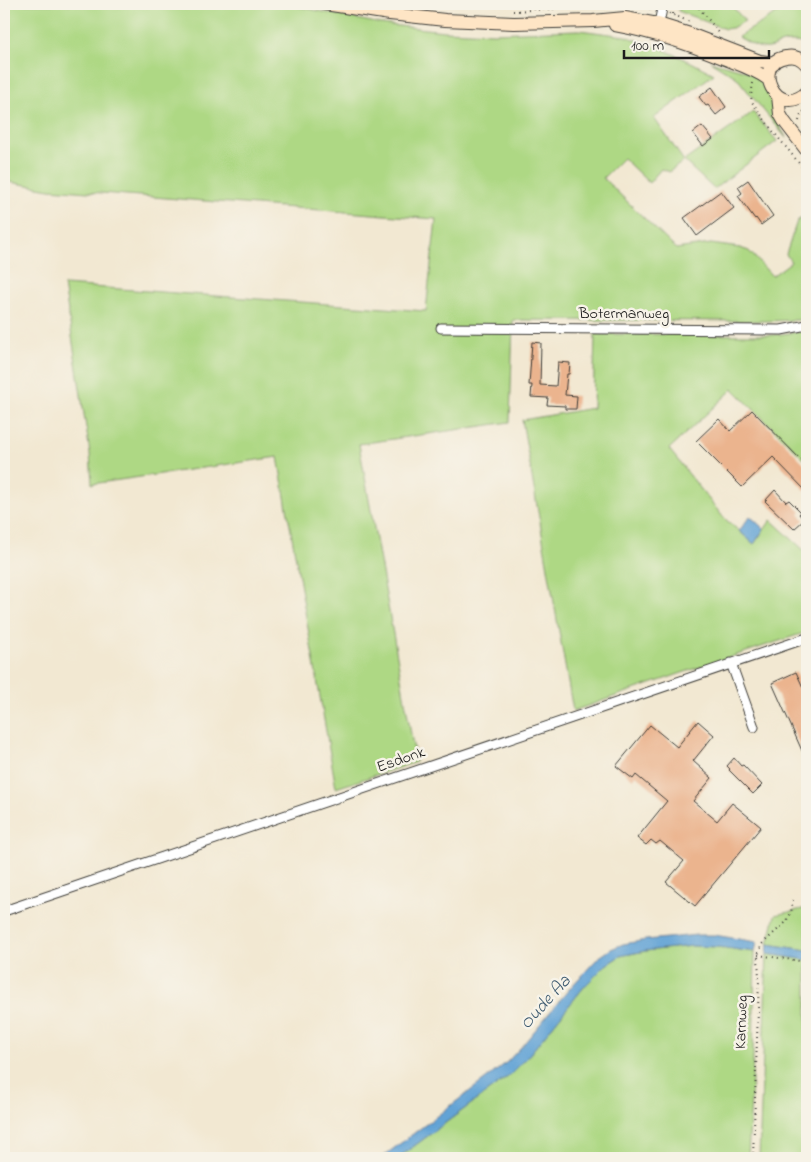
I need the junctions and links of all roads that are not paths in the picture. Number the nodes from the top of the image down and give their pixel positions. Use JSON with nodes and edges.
{"nodes":[{"id":1,"x":325,"y":4,"type":"edge"},
{"id":2,"x":662,"y":7,"type":"edge"},
{"id":3,"x":657,"y":29,"type":"junction"},
{"id":4,"x":774,"y":63,"type":"junction"},
{"id":5,"x":807,"y":65,"type":"edge"},
{"id":6,"x":768,"y":79,"type":"junction"},
{"id":7,"x":807,"y":92,"type":"edge"},
{"id":8,"x":778,"y":96,"type":"junction"},
{"id":9,"x":792,"y":100,"type":"junction"},
{"id":10,"x":793,"y":125,"type":"junction"},
{"id":11,"x":807,"y":151,"type":"edge"},
{"id":12,"x":807,"y":325,"type":"edge"},
{"id":13,"x":441,"y":328,"type":"dead end"},
{"id":14,"x":807,"y":638,"type":"edge"},
{"id":15,"x":731,"y":663,"type":"junction"},
{"id":16,"x":754,"y":727,"type":"dead end"},
{"id":17,"x":4,"y":911,"type":"edge"}],
"edges":[{"from":1,"to":3,"type":"main road"},
{"from":2,"to":3,"type":"street"},
{"from":3,"to":4,"type":"main road"},
{"from":3,"to":6,"type":"main road"},
{"from":4,"to":5,"type":"main road"},
{"from":4,"to":6,"type":"main road"},
{"from":6,"to":8,"type":"main road"},
{"from":7,"to":9,"type":"main road"},
{"from":8,"to":9,"type":"main road"},
{"from":8,"to":10,"type":"main road"},
{"from":9,"to":10,"type":"main road"},
{"from":10,"to":11,"type":"main road"},
{"from":12,"to":13,"type":"street","name":"Botermanweg"},
{"from":14,"to":15,"type":"street","name":"Esdonk"},
{"from":15,"to":16,"type":"street"},
{"from":15,"to":17,"type":"street","name":"Esdonk"}]}
